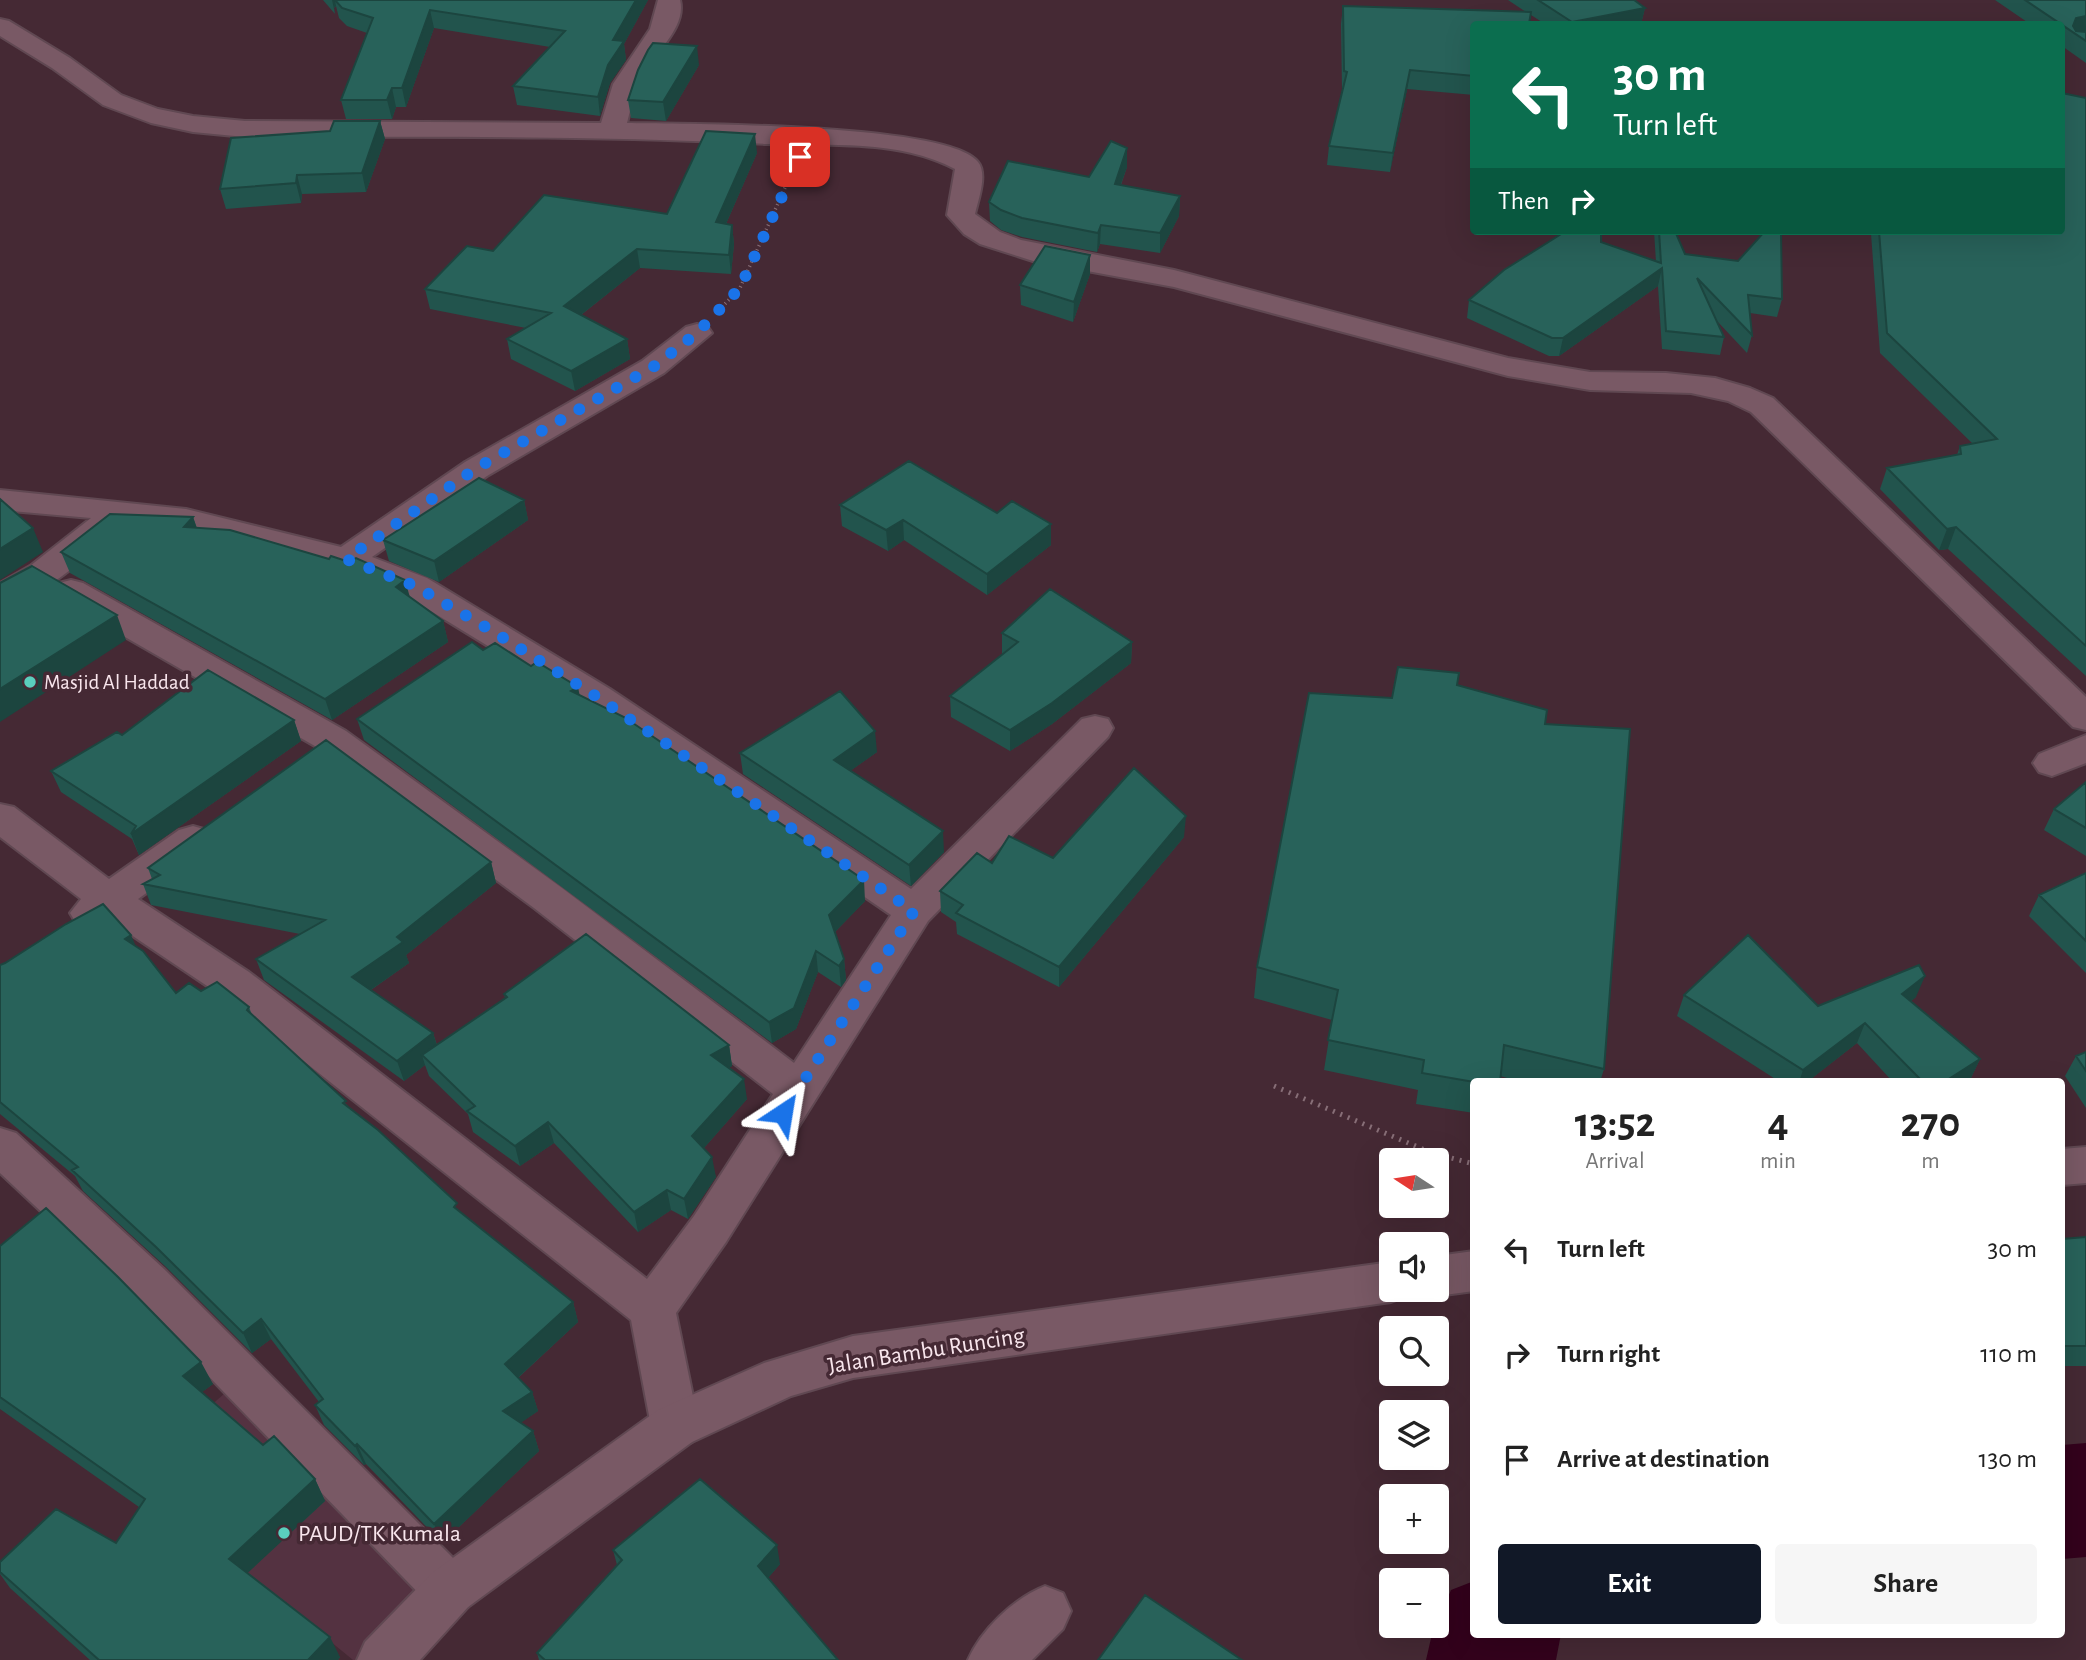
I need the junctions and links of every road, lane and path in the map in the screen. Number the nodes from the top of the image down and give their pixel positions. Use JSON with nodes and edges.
{"nodes":[{"id":1,"x":669,"y":2,"type":"dead end"},
{"id":2,"x":0,"y":26,"type":"edge"},
{"id":3,"x":612,"y":131,"type":"junction"},
{"id":4,"x":808,"y":138,"type":"junction"},
{"id":5,"x":697,"y":333,"type":"joint"},
{"id":6,"x":0,"y":500,"type":"edge"},
{"id":7,"x":121,"y":511,"type":"junction"},
{"id":8,"x":346,"y":559,"type":"junction"},
{"id":9,"x":41,"y":574,"type":"junction"},
{"id":10,"x":0,"y":597,"type":"edge"},
{"id":11,"x":494,"y":632,"type":"junction"},
{"id":12,"x":459,"y":655,"type":"edge"},
{"id":13,"x":367,"y":716,"type":"edge"},
{"id":14,"x":2086,"y":718,"type":"edge"},
{"id":15,"x":1095,"y":728,"type":"dead end"},
{"id":16,"x":332,"y":740,"type":"junction"},
{"id":17,"x":2086,"y":748,"type":"edge"},
{"id":18,"x":2052,"y":763,"type":"dead end"},
{"id":19,"x":299,"y":764,"type":"edge"},
{"id":20,"x":0,"y":817,"type":"edge"},
{"id":21,"x":221,"y":820,"type":"edge"},
{"id":22,"x":109,"y":900,"type":"junction"},
{"id":23,"x":914,"y":911,"type":"junction"},
{"id":24,"x":66,"y":929,"type":"edge"},
{"id":25,"x":1274,"y":1086,"type":"dead end"},
{"id":26,"x":798,"y":1090,"type":"junction"},
{"id":27,"x":0,"y":1146,"type":"edge"},
{"id":28,"x":1470,"y":1163,"type":"edge"},
{"id":29,"x":2086,"y":1165,"type":"edge"},
{"id":30,"x":2065,"y":1167,"type":"edge"},
{"id":31,"x":1470,"y":1272,"type":"edge"},
{"id":32,"x":1449,"y":1274,"type":"edge"},
{"id":33,"x":1379,"y":1284,"type":"edge"},
{"id":34,"x":652,"y":1310,"type":"junction"},
{"id":35,"x":675,"y":1426,"type":"junction"},
{"id":36,"x":450,"y":1590,"type":"junction"},
{"id":37,"x":1045,"y":1611,"type":"dead end"},
{"id":38,"x":384,"y":1660,"type":"edge"},
{"id":39,"x":995,"y":1660,"type":"edge"}],
"edges":[{"from":1,"to":3,"type":"street"},
{"from":2,"to":3,"type":"street"},
{"from":3,"to":4,"type":"street"},
{"from":4,"to":5,"type":"path"},
{"from":4,"to":14,"type":"street"},
{"from":5,"to":8,"type":"street"},
{"from":6,"to":7,"type":"street"},
{"from":7,"to":8,"type":"street"},
{"from":7,"to":9,"type":"street"},
{"from":8,"to":11,"type":"street"},
{"from":9,"to":10,"type":"street"},
{"from":9,"to":16,"type":"street"},
{"from":11,"to":12,"type":"street"},
{"from":11,"to":23,"type":"street"},
{"from":13,"to":16,"type":"street"},
{"from":15,"to":23,"type":"street"},
{"from":16,"to":19,"type":"street"},
{"from":16,"to":26,"type":"street"},
{"from":17,"to":18,"type":"street"},
{"from":20,"to":22,"type":"street"},
{"from":21,"to":22,"type":"street"},
{"from":22,"to":24,"type":"street"},
{"from":22,"to":34,"type":"street"},
{"from":23,"to":26,"type":"street"},
{"from":25,"to":28,"type":"path"},
{"from":26,"to":34,"type":"street"},
{"from":27,"to":36,"type":"street"},
{"from":29,"to":30,"type":"street"},
{"from":31,"to":32,"type":"street"},
{"from":33,"to":35,"type":"street","name":"Jalan Bambu Runcing"},
{"from":34,"to":35,"type":"street"},
{"from":35,"to":36,"type":"street","name":"Jalan Bambu Runcing"},
{"from":36,"to":38,"type":"street","name":"Jalan Bambu Runcing"},
{"from":37,"to":39,"type":"street"}]}
